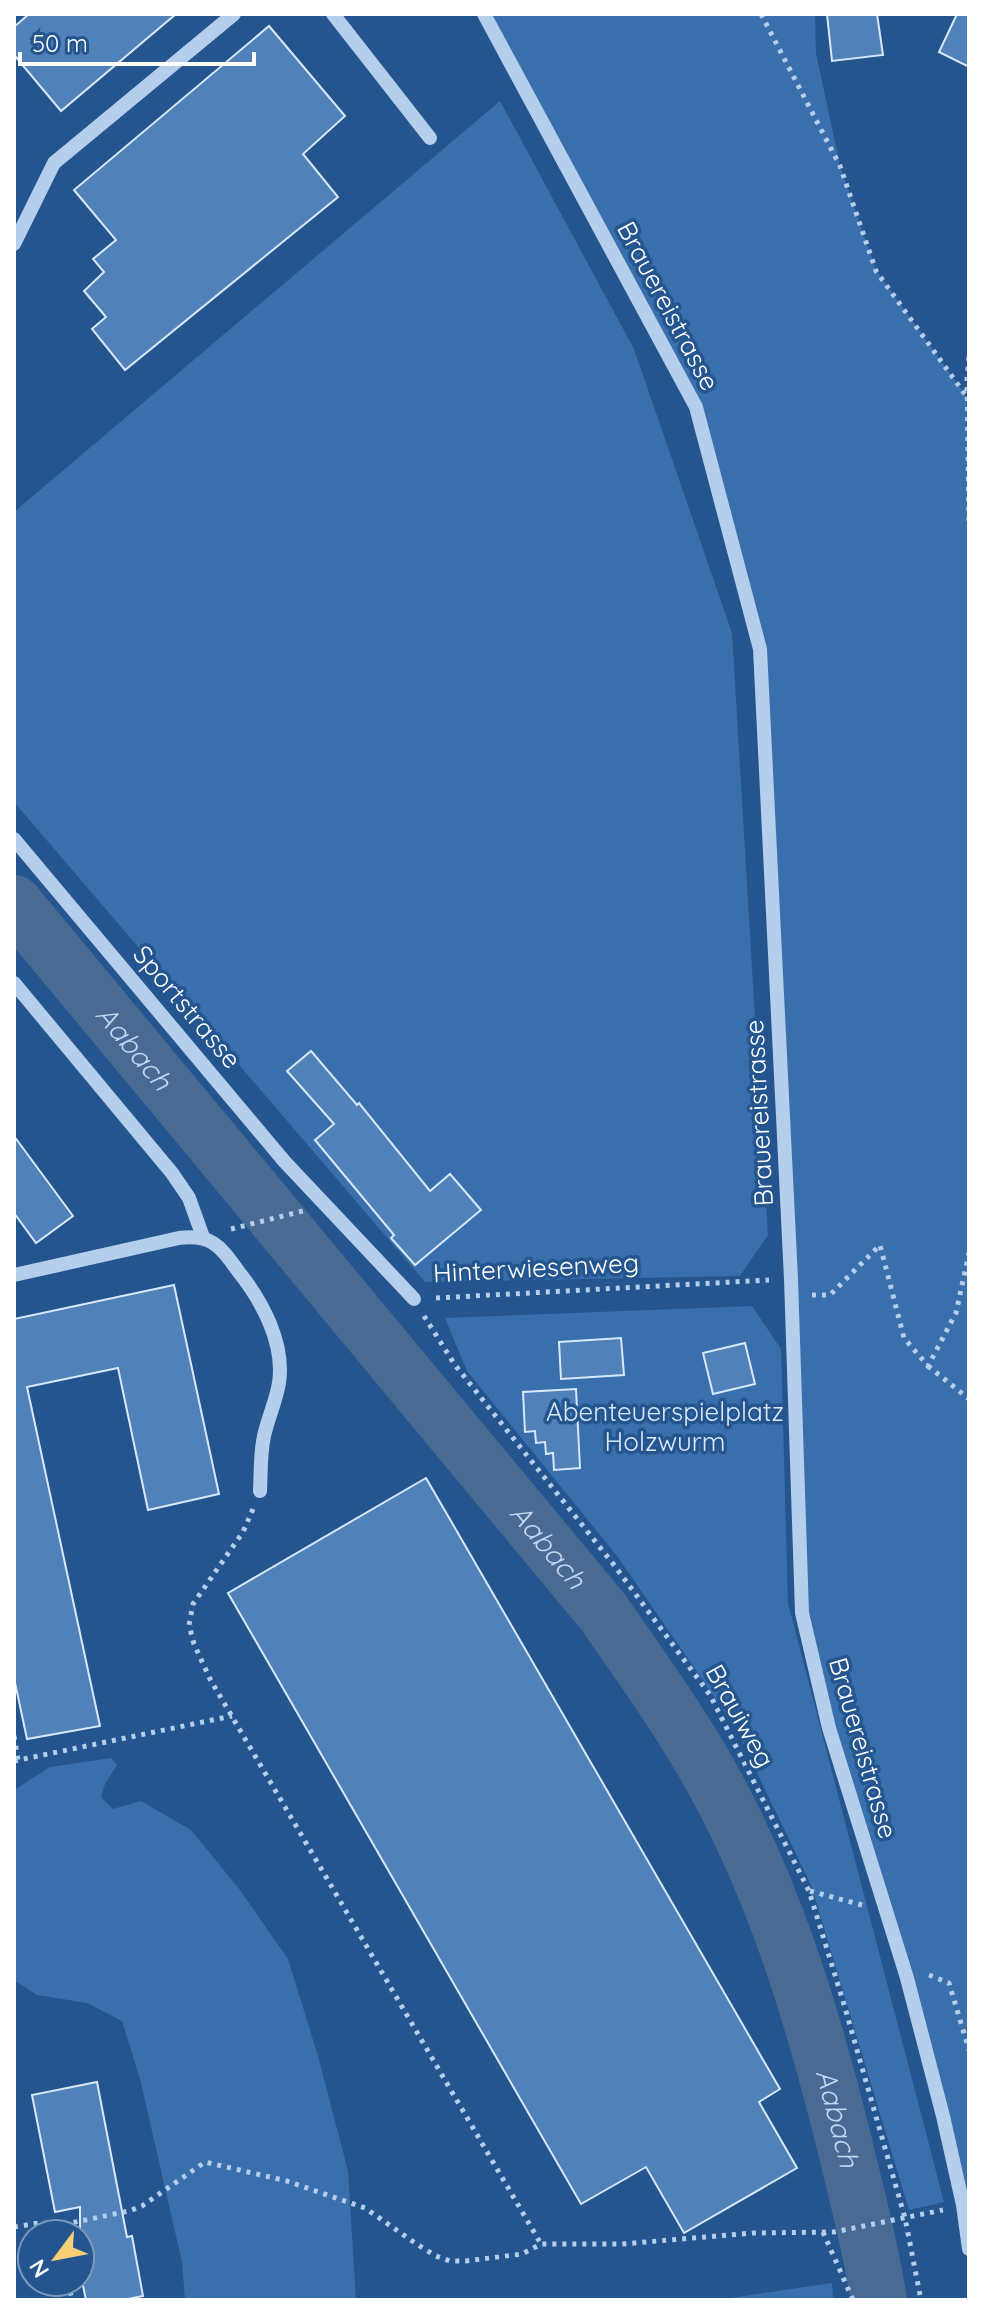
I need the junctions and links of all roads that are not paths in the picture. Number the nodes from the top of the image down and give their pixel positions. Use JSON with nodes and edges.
{"nodes":[{"id":1,"x":234,"y":14,"type":"edge"},
{"id":2,"x":333,"y":14,"type":"edge"},
{"id":3,"x":484,"y":14,"type":"edge"},
{"id":4,"x":430,"y":138,"type":"dead end"},
{"id":5,"x":14,"y":244,"type":"edge"},
{"id":6,"x":14,"y":839,"type":"edge"},
{"id":7,"x":14,"y":983,"type":"edge"},
{"id":8,"x":319,"y":1207,"type":"joint"},
{"id":9,"x":203,"y":1237,"type":"junction"},
{"id":10,"x":14,"y":1275,"type":"edge"},
{"id":11,"x":414,"y":1299,"type":"road end"},
{"id":12,"x":260,"y":1491,"type":"road end"},
{"id":13,"x":969,"y":2249,"type":"edge"}],
"edges":[{"from":1,"to":5,"type":"street"},
{"from":2,"to":4,"type":"street"},
{"from":3,"to":13,"type":"street","name":"Brauereistrasse"},
{"from":6,"to":8,"type":"street","name":"Sportstrasse"},
{"from":7,"to":9,"type":"street"},
{"from":8,"to":11,"type":"street","name":"Hinterwiesenweg"},
{"from":9,"to":10,"type":"street"},
{"from":9,"to":12,"type":"street"}]}
